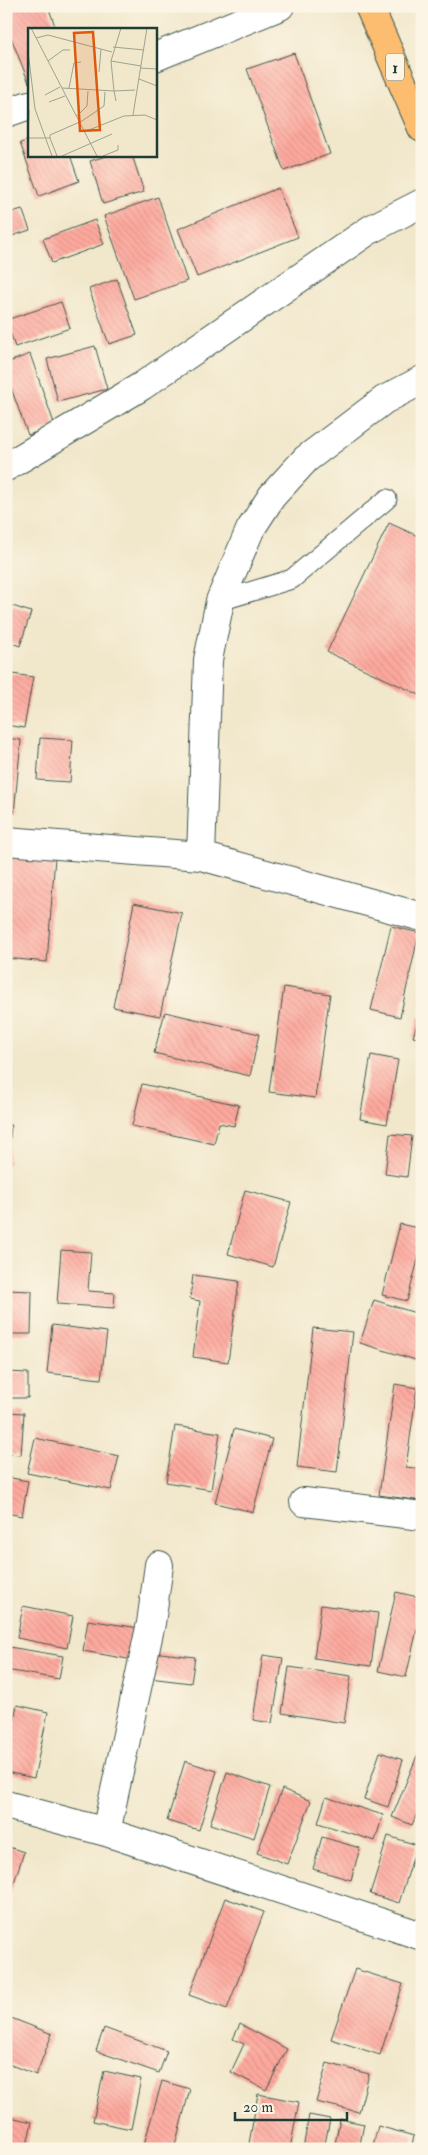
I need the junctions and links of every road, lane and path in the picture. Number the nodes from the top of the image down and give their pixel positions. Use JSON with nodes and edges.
{"nodes":[{"id":1,"x":280,"y":6,"type":"edge"},
{"id":2,"x":369,"y":6,"type":"edge"},
{"id":3,"x":156,"y":57,"type":"edge"},
{"id":4,"x":28,"y":105,"type":"edge"},
{"id":5,"x":6,"y":113,"type":"edge"},
{"id":6,"x":422,"y":128,"type":"edge"},
{"id":7,"x":422,"y":203,"type":"edge"},
{"id":8,"x":422,"y":380,"type":"edge"},
{"id":9,"x":6,"y":467,"type":"edge"},
{"id":10,"x":387,"y":499,"type":"dead end"},
{"id":11,"x":220,"y":600,"type":"junction"},
{"id":12,"x":6,"y":841,"type":"edge"},
{"id":13,"x":201,"y":856,"type":"junction"},
{"id":14,"x":422,"y":917,"type":"edge"},
{"id":15,"x":304,"y":1502,"type":"dead end"},
{"id":16,"x":422,"y":1516,"type":"edge"},
{"id":17,"x":159,"y":1565,"type":"dead end"},
{"id":18,"x":6,"y":1805,"type":"edge"},
{"id":19,"x":106,"y":1832,"type":"junction"},
{"id":20,"x":422,"y":1936,"type":"edge"}],
"edges":[{"from":1,"to":3,"type":"street"},
{"from":2,"to":6,"type":"highway","number":"1"},
{"from":4,"to":5,"type":"street"},
{"from":7,"to":9,"type":"street"},
{"from":8,"to":11,"type":"street"},
{"from":10,"to":11,"type":"lane"},
{"from":11,"to":13,"type":"street"},
{"from":12,"to":13,"type":"street"},
{"from":13,"to":14,"type":"street"},
{"from":15,"to":16,"type":"street"},
{"from":17,"to":19,"type":"street"},
{"from":18,"to":19,"type":"street"},
{"from":19,"to":20,"type":"street"}]}
